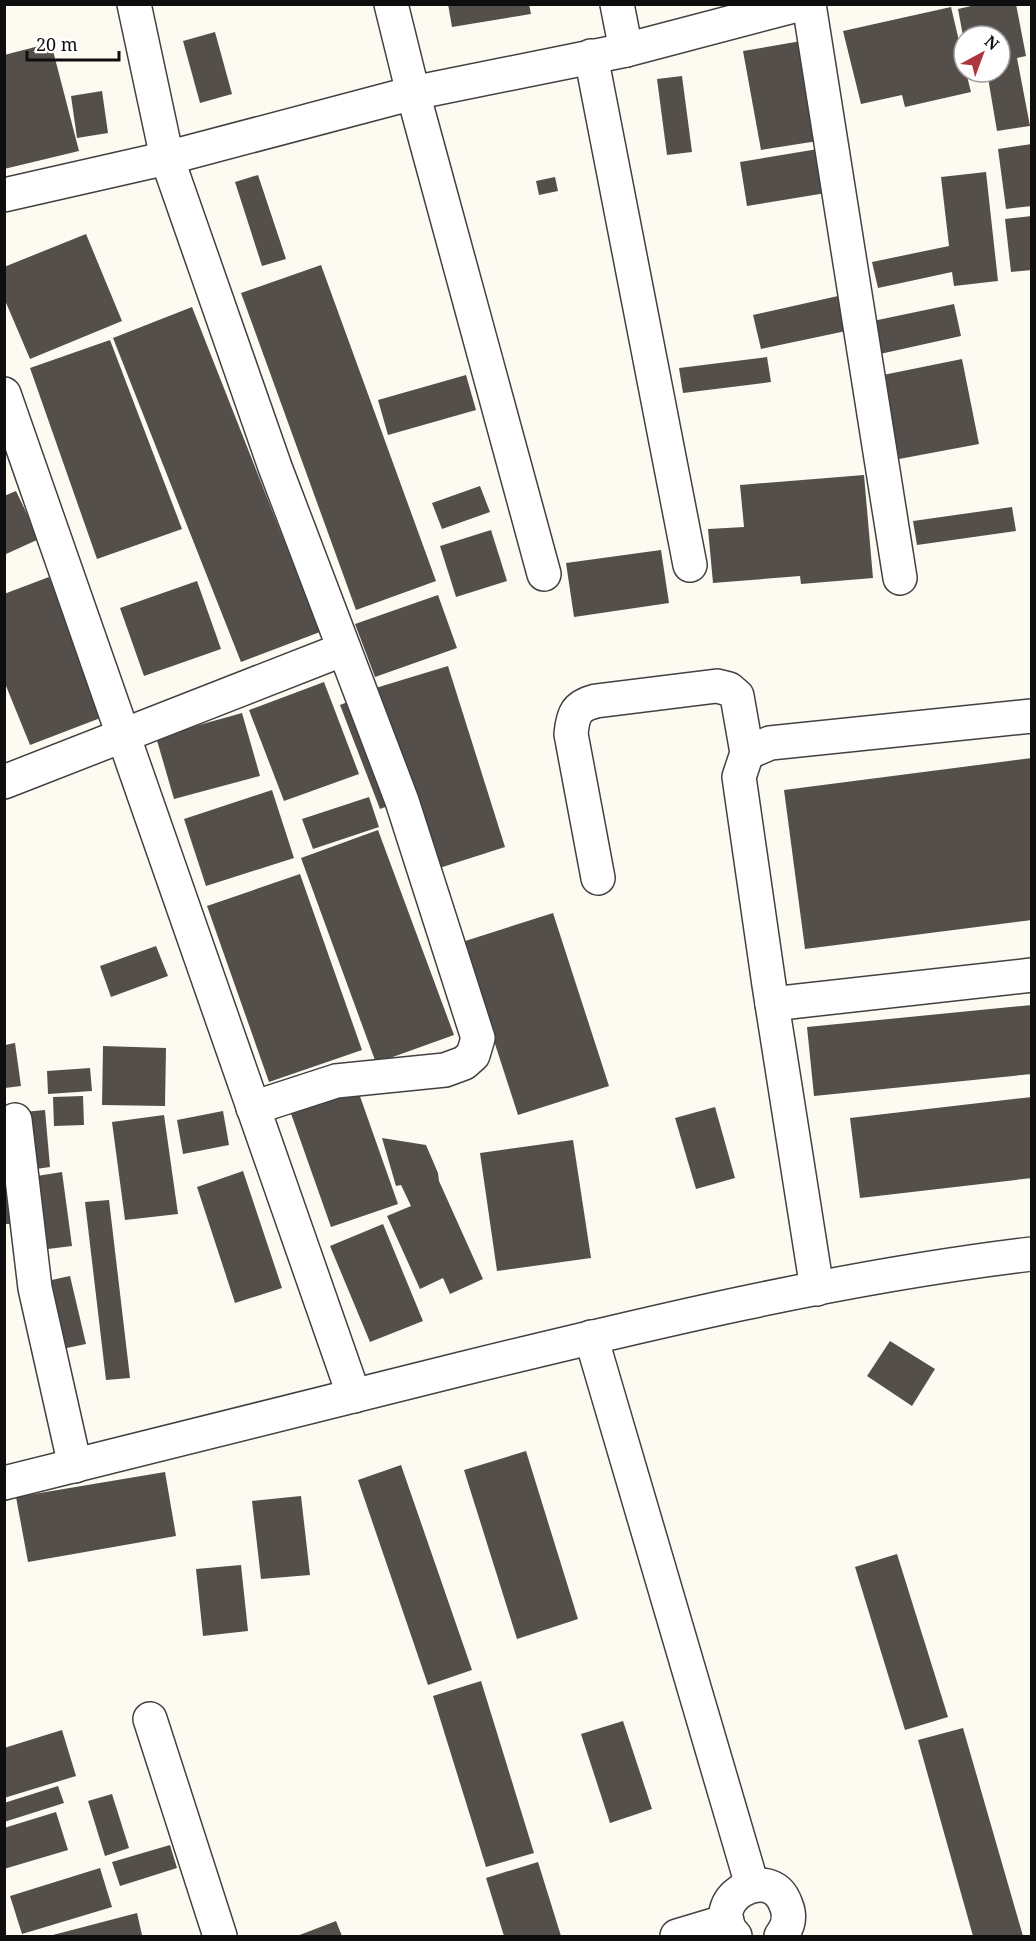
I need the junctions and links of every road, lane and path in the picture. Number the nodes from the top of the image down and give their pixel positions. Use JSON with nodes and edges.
{"nodes":[{"id":1,"x":134,"y":4,"type":"edge"},
{"id":2,"x":392,"y":4,"type":"edge"},
{"id":3,"x":617,"y":4,"type":"edge"},
{"id":4,"x":801,"y":4,"type":"edge"},
{"id":5,"x":809,"y":4,"type":"edge"},
{"id":6,"x":626,"y":50,"type":"junction"},
{"id":7,"x":591,"y":56,"type":"junction"},
{"id":8,"x":413,"y":93,"type":"junction"},
{"id":9,"x":167,"y":158,"type":"junction"},
{"id":10,"x":4,"y":195,"type":"edge"},
{"id":11,"x":4,"y":394,"type":"edge"},
{"id":12,"x":690,"y":565,"type":"dead end"},
{"id":13,"x":544,"y":574,"type":"dead end"},
{"id":14,"x":900,"y":578,"type":"dead end"},
{"id":15,"x":344,"y":649,"type":"junction"},
{"id":16,"x":1032,"y":716,"type":"edge"},
{"id":17,"x":123,"y":735,"type":"junction"},
{"id":18,"x":747,"y":753,"type":"junction"},
{"id":19,"x":4,"y":782,"type":"edge"},
{"id":20,"x":598,"y":878,"type":"dead end"},
{"id":21,"x":1032,"y":975,"type":"edge"},
{"id":22,"x":772,"y":1004,"type":"junction"},
{"id":23,"x":254,"y":1108,"type":"junction"},
{"id":24,"x":15,"y":1120,"type":"dead end"},
{"id":25,"x":1032,"y":1254,"type":"edge"},
{"id":26,"x":816,"y":1289,"type":"junction"},
{"id":27,"x":591,"y":1337,"type":"junction"},
{"id":28,"x":354,"y":1396,"type":"junction"},
{"id":29,"x":75,"y":1466,"type":"junction"},
{"id":30,"x":4,"y":1483,"type":"edge"},
{"id":31,"x":150,"y":1719,"type":"dead end"},
{"id":32,"x":752,"y":1885,"type":"junction"},
{"id":33,"x":731,"y":1929,"type":"edge"},
{"id":34,"x":220,"y":1936,"type":"edge"},
{"id":35,"x":677,"y":1936,"type":"edge"},
{"id":36,"x":781,"y":1936,"type":"edge"}],
"edges":[{"from":1,"to":9,"type":"street"},
{"from":2,"to":8,"type":"street"},
{"from":3,"to":6,"type":"street"},
{"from":4,"to":6,"type":"street"},
{"from":5,"to":14,"type":"street"},
{"from":6,"to":7,"type":"street"},
{"from":7,"to":8,"type":"street"},
{"from":7,"to":12,"type":"street"},
{"from":8,"to":9,"type":"street"},
{"from":8,"to":13,"type":"street"},
{"from":9,"to":10,"type":"street"},
{"from":9,"to":15,"type":"street"},
{"from":11,"to":17,"type":"street"},
{"from":15,"to":17,"type":"street"},
{"from":15,"to":23,"type":"street"},
{"from":16,"to":18,"type":"street"},
{"from":17,"to":19,"type":"street"},
{"from":17,"to":23,"type":"street"},
{"from":18,"to":20,"type":"street"},
{"from":18,"to":22,"type":"street"},
{"from":21,"to":22,"type":"street"},
{"from":22,"to":26,"type":"street"},
{"from":23,"to":28,"type":"street"},
{"from":24,"to":29,"type":"street"},
{"from":25,"to":26,"type":"street"},
{"from":26,"to":27,"type":"street"},
{"from":27,"to":28,"type":"street"},
{"from":27,"to":32,"type":"street"},
{"from":28,"to":29,"type":"street"},
{"from":29,"to":30,"type":"street"},
{"from":31,"to":34,"type":"street"},
{"from":32,"to":33,"type":"street"},
{"from":32,"to":36,"type":"street"},
{"from":33,"to":35,"type":"street"}]}
